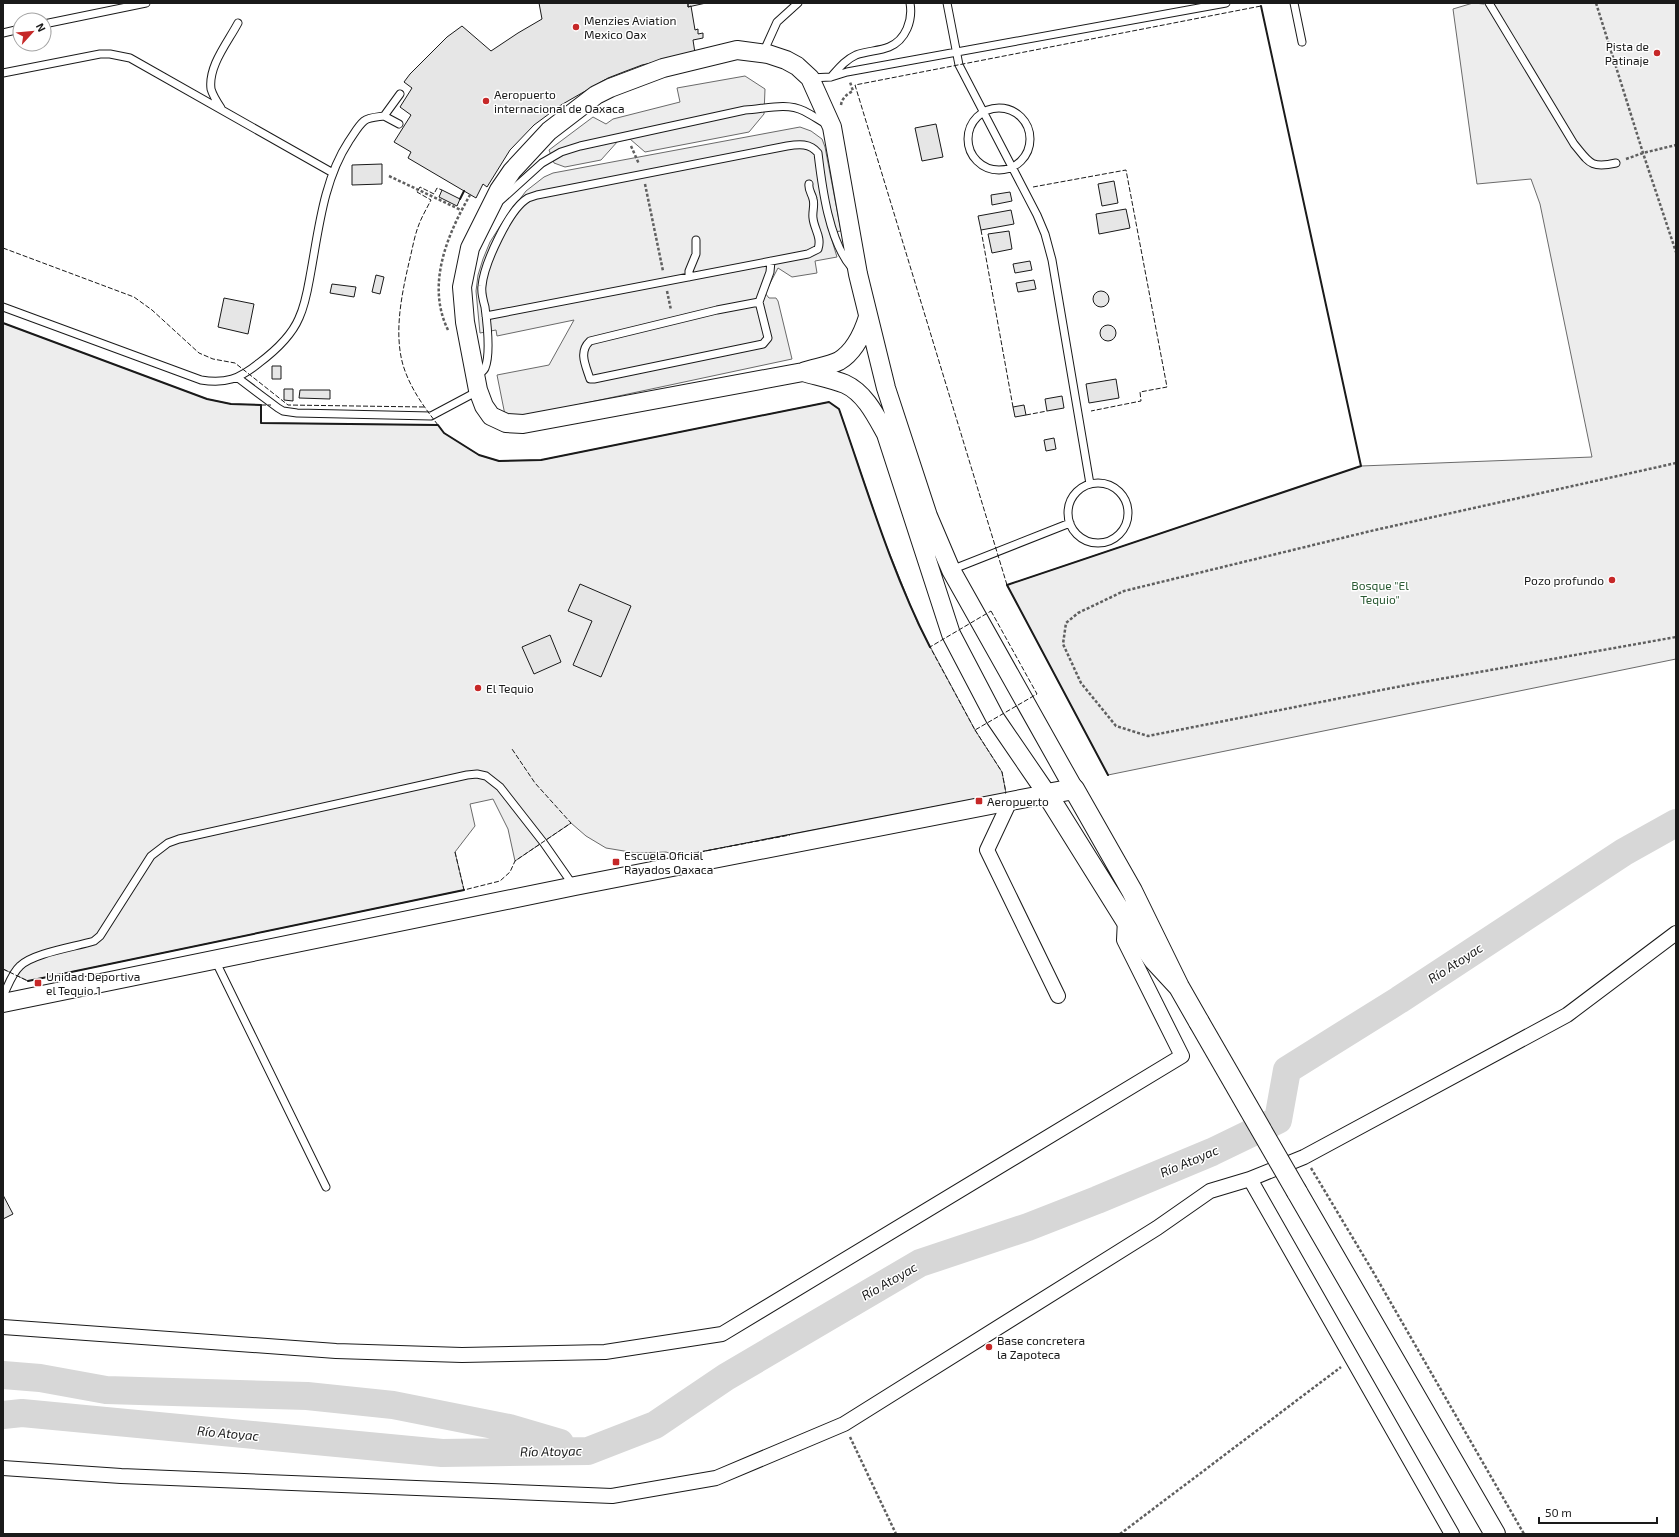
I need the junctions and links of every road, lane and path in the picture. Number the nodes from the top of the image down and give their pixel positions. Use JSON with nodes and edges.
{"nodes":[{"id":1,"x":146,"y":3,"type":"edge"},
{"id":2,"x":798,"y":3,"type":"edge"},
{"id":3,"x":910,"y":3,"type":"edge"},
{"id":4,"x":947,"y":3,"type":"edge"},
{"id":5,"x":1226,"y":3,"type":"edge"},
{"id":6,"x":1294,"y":3,"type":"edge"},
{"id":7,"x":1489,"y":3,"type":"edge"},
{"id":8,"x":1596,"y":3,"type":"edge"},
{"id":9,"x":52,"y":22,"type":"edge"},
{"id":10,"x":238,"y":24,"type":"dead end"},
{"id":11,"x":1302,"y":42,"type":"dead end"},
{"id":12,"x":763,"y":53,"type":"junction"},
{"id":13,"x":957,"y":53,"type":"junction"},
{"id":14,"x":3,"y":73,"type":"edge"},
{"id":15,"x":830,"y":77,"type":"junction"},
{"id":16,"x":810,"y":78,"type":"junction"},
{"id":17,"x":853,"y":91,"type":"dead end"},
{"id":18,"x":400,"y":94,"type":"dead end"},
{"id":19,"x":841,"y":109,"type":"dead end"},
{"id":20,"x":222,"y":110,"type":"junction"},
{"id":21,"x":984,"y":112,"type":"junction"},
{"id":22,"x":384,"y":116,"type":"junction"},
{"id":23,"x":399,"y":124,"type":"dead end"},
{"id":24,"x":832,"y":127,"type":"junction"},
{"id":25,"x":626,"y":136,"type":"junction"},
{"id":26,"x":1676,"y":145,"type":"edge"},
{"id":27,"x":1643,"y":153,"type":"junction"},
{"id":28,"x":1616,"y":163,"type":"joint"},
{"id":29,"x":1012,"y":168,"type":"junction"},
{"id":30,"x":333,"y":173,"type":"junction"},
{"id":31,"x":643,"y":174,"type":"junction"},
{"id":32,"x":389,"y":176,"type":"dead end"},
{"id":33,"x":809,"y":184,"type":"dead end"},
{"id":34,"x":461,"y":210,"type":"dead end"},
{"id":35,"x":489,"y":210,"type":"junction"},
{"id":36,"x":696,"y":240,"type":"dead end"},
{"id":37,"x":1676,"y":252,"type":"edge"},
{"id":38,"x":771,"y":261,"type":"junction"},
{"id":39,"x":858,"y":274,"type":"junction"},
{"id":40,"x":689,"y":277,"type":"junction"},
{"id":41,"x":665,"y":281,"type":"junction"},
{"id":42,"x":759,"y":302,"type":"junction"},
{"id":43,"x":3,"y":307,"type":"edge"},
{"id":44,"x":486,"y":316,"type":"junction"},
{"id":45,"x":868,"y":317,"type":"junction"},
{"id":46,"x":673,"y":320,"type":"junction"},
{"id":47,"x":803,"y":372,"type":"junction"},
{"id":48,"x":238,"y":378,"type":"junction"},
{"id":49,"x":476,"y":384,"type":"junction"},
{"id":50,"x":1676,"y":463,"type":"edge"},
{"id":51,"x":1090,"y":484,"type":"junction"},
{"id":52,"x":1070,"y":523,"type":"junction"},
{"id":53,"x":950,"y":570,"type":"junction"},
{"id":54,"x":1676,"y":637,"type":"edge"},
{"id":55,"x":1074,"y":789,"type":"junction"},
{"id":56,"x":1047,"y":794,"type":"junction"},
{"id":57,"x":1010,"y":801,"type":"junction"},
{"id":58,"x":575,"y":886,"type":"junction"},
{"id":59,"x":1126,"y":919,"type":"junction"},
{"id":60,"x":1676,"y":932,"type":"edge"},
{"id":61,"x":214,"y":960,"type":"junction"},
{"id":62,"x":1179,"y":987,"type":"junction"},
{"id":63,"x":3,"y":996,"type":"edge"},
{"id":64,"x":1058,"y":996,"type":"dead end"},
{"id":65,"x":3,"y":1003,"type":"edge"},
{"id":66,"x":1304,"y":1158,"type":"junction"},
{"id":67,"x":1250,"y":1178,"type":"junction"},
{"id":68,"x":326,"y":1187,"type":"dead end"},
{"id":69,"x":3,"y":1327,"type":"edge"},
{"id":70,"x":1352,"y":1358,"type":"junction"},
{"id":71,"x":844,"y":1424,"type":"junction"},
{"id":72,"x":3,"y":1468,"type":"edge"},
{"id":73,"x":896,"y":1534,"type":"edge"},
{"id":74,"x":1120,"y":1534,"type":"edge"},
{"id":75,"x":1452,"y":1534,"type":"edge"},
{"id":76,"x":1495,"y":1534,"type":"edge"},
{"id":77,"x":1524,"y":1534,"type":"edge"}],
"edges":[{"from":1,"to":9,"type":"lane"},
{"from":2,"to":12,"type":"lane"},
{"from":3,"to":15,"type":"lane"},
{"from":4,"to":13,"type":"lane"},
{"from":5,"to":13,"type":"lane"},
{"from":6,"to":11,"type":"lane"},
{"from":7,"to":28,"type":"lane"},
{"from":8,"to":27,"type":"path"},
{"from":10,"to":20,"type":"lane"},
{"from":12,"to":16,"type":"street"},
{"from":12,"to":35,"type":"street"},
{"from":13,"to":15,"type":"lane"},
{"from":13,"to":21,"type":"lane"},
{"from":14,"to":20,"type":"lane"},
{"from":15,"to":16,"type":"lane"},
{"from":16,"to":24,"type":"street"},
{"from":17,"to":19,"type":"path"},
{"from":18,"to":22,"type":"lane"},
{"from":20,"to":30,"type":"lane"},
{"from":21,"to":29,"type":"lane"},
{"from":21,"to":29,"type":"lane"},
{"from":21,"to":29,"type":"lane"},
{"from":22,"to":23,"type":"lane"},
{"from":22,"to":30,"type":"lane"},
{"from":24,"to":25,"type":"lane"},
{"from":24,"to":39,"type":"street"},
{"from":25,"to":31,"type":"path"},
{"from":25,"to":35,"type":"lane"},
{"from":26,"to":27,"type":"path"},
{"from":27,"to":28,"type":"path"},
{"from":27,"to":37,"type":"path"},
{"from":29,"to":51,"type":"lane"},
{"from":30,"to":48,"type":"lane"},
{"from":31,"to":39,"type":"lane"},
{"from":31,"to":41,"type":"path"},
{"from":31,"to":44,"type":"lane"},
{"from":32,"to":34,"type":"path"},
{"from":33,"to":38,"type":"lane"},
{"from":35,"to":49,"type":"street"},
{"from":36,"to":40,"type":"lane"},
{"from":38,"to":40,"type":"lane"},
{"from":38,"to":42,"type":"lane"},
{"from":39,"to":45,"type":"street"},
{"from":40,"to":41,"type":"lane"},
{"from":41,"to":44,"type":"lane"},
{"from":41,"to":46,"type":"path"},
{"from":42,"to":46,"type":"lane"},
{"from":42,"to":46,"type":"lane"},
{"from":43,"to":48,"type":"lane"},
{"from":44,"to":49,"type":"lane"},
{"from":45,"to":47,"type":"street"},
{"from":45,"to":53,"type":"street"},
{"from":47,"to":49,"type":"street"},
{"from":47,"to":56,"type":"street"},
{"from":48,"to":49,"type":"lane"},
{"from":50,"to":54,"type":"path"},
{"from":51,"to":52,"type":"lane"},
{"from":51,"to":52,"type":"lane"},
{"from":52,"to":53,"type":"lane"},
{"from":53,"to":55,"type":"street"},
{"from":55,"to":56,"type":"main road"},
{"from":55,"to":62,"type":"main road"},
{"from":56,"to":57,"type":"street"},
{"from":56,"to":59,"type":"main road"},
{"from":57,"to":58,"type":"street"},
{"from":57,"to":64,"type":"street"},
{"from":58,"to":61,"type":"street"},
{"from":58,"to":63,"type":"lane"},
{"from":59,"to":62,"type":"main road"},
{"from":59,"to":69,"type":"street"},
{"from":60,"to":66,"type":"street"},
{"from":61,"to":65,"type":"street"},
{"from":61,"to":68,"type":"lane"},
{"from":62,"to":76,"type":"main road","bridge":true},
{"from":66,"to":67,"type":"street"},
{"from":66,"to":77,"type":"path"},
{"from":67,"to":70,"type":"street"},
{"from":67,"to":71,"type":"street"},
{"from":70,"to":74,"type":"path"},
{"from":70,"to":75,"type":"street"},
{"from":71,"to":72,"type":"street"},
{"from":71,"to":73,"type":"path"}]}
